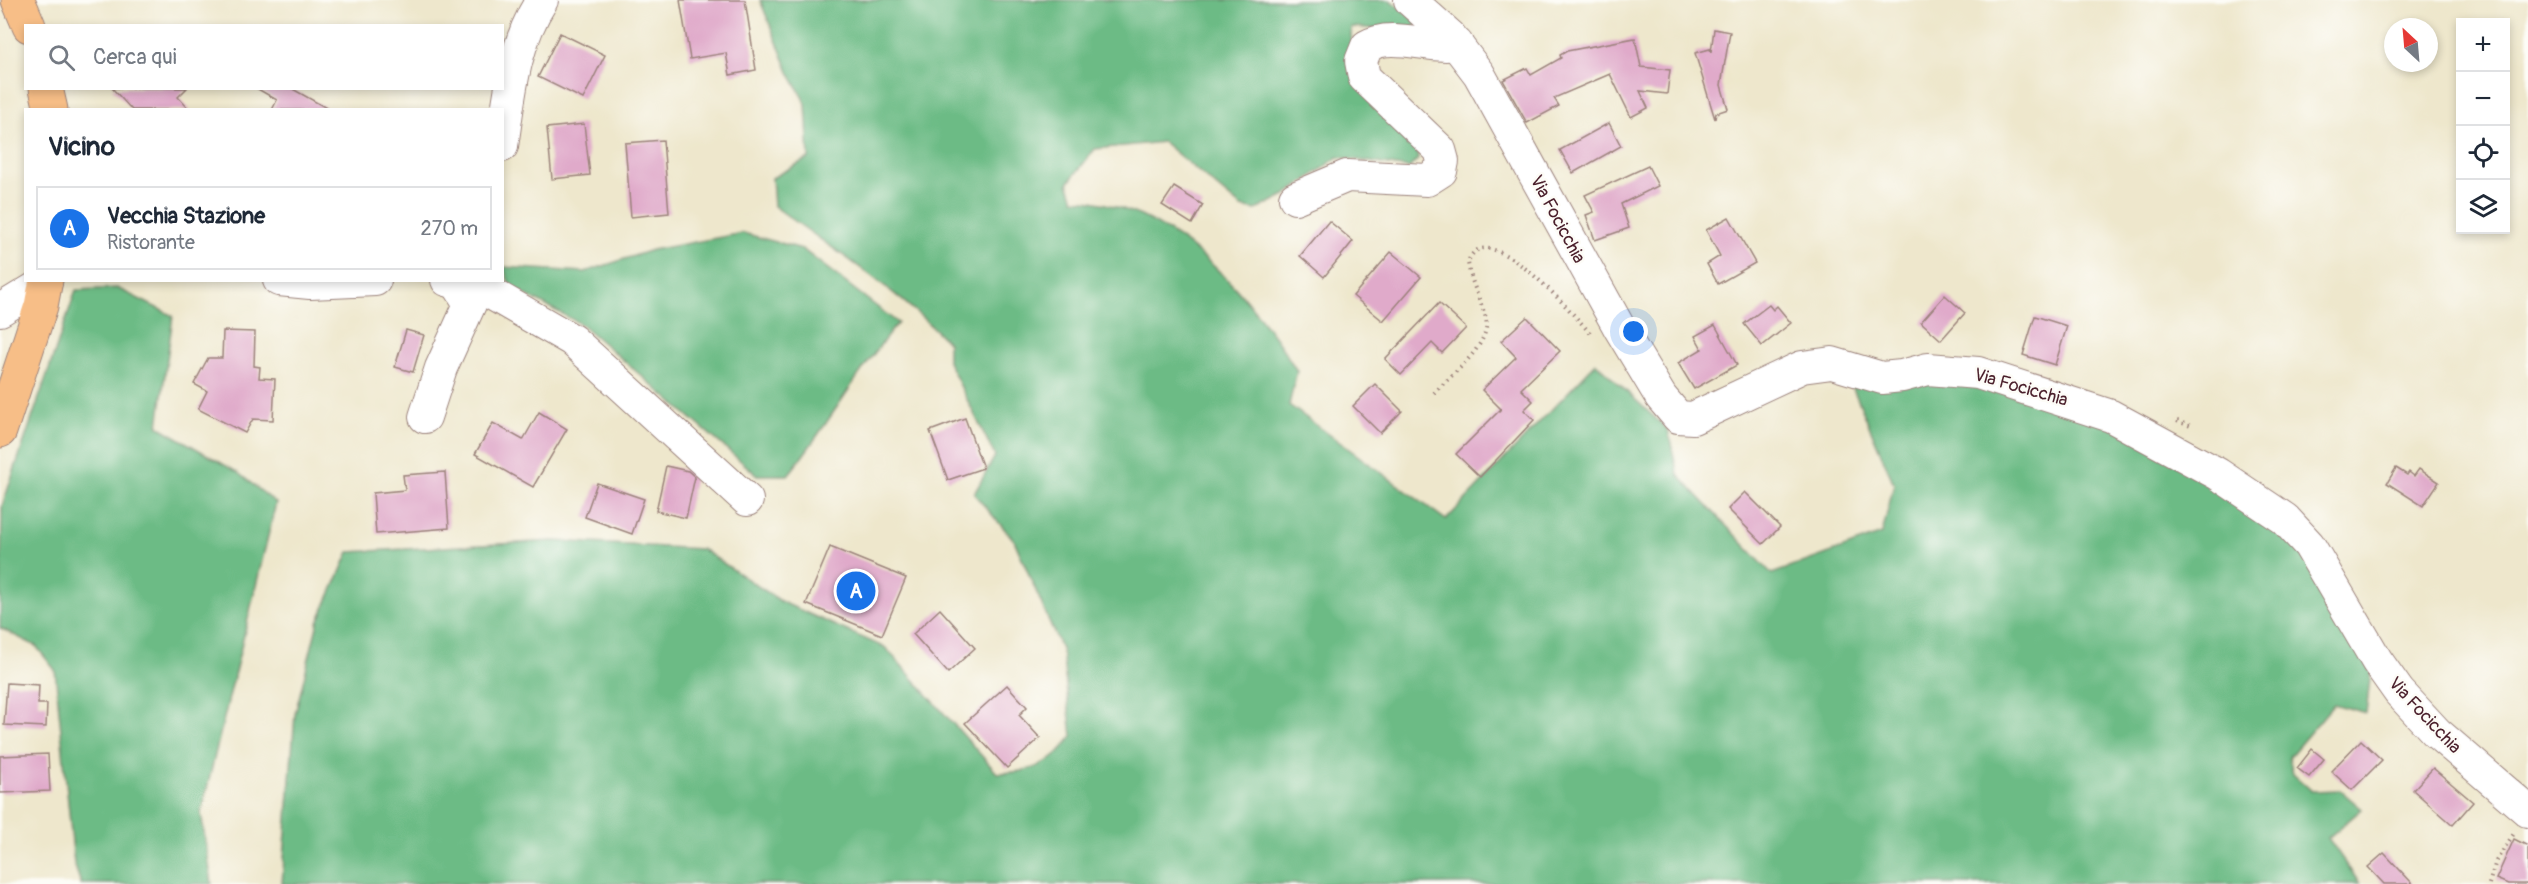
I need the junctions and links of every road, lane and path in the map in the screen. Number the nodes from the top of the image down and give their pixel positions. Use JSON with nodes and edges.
{"nodes":[{"id":1,"x":18,"y":0,"type":"edge"},
{"id":2,"x":542,"y":0,"type":"edge"},
{"id":3,"x":1410,"y":0,"type":"edge"},
{"id":4,"x":28,"y":24,"type":"edge"},
{"id":5,"x":1457,"y":44,"type":"junction"},
{"id":6,"x":46,"y":90,"type":"edge"},
{"id":7,"x":51,"y":108,"type":"edge"},
{"id":8,"x":504,"y":133,"type":"edge"},
{"id":9,"x":1296,"y":198,"type":"dead end"},
{"id":10,"x":44,"y":282,"type":"edge"},
{"id":11,"x":46,"y":282,"type":"edge"},
{"id":12,"x":306,"y":282,"type":"edge"},
{"id":13,"x":338,"y":282,"type":"edge"},
{"id":14,"x":452,"y":282,"type":"edge"},
{"id":15,"x":0,"y":310,"type":"edge"},
{"id":16,"x":1593,"y":335,"type":"dead end"},
{"id":17,"x":1434,"y":393,"type":"dead end"},
{"id":18,"x":425,"y":417,"type":"dead end"},
{"id":19,"x":0,"y":431,"type":"edge"},
{"id":20,"x":747,"y":500,"type":"dead end"},
{"id":21,"x":2523,"y":820,"type":"edge"},
{"id":22,"x":2489,"y":884,"type":"edge"}],
"edges":[{"from":1,"to":4,"type":"main road"},
{"from":2,"to":8,"type":"street"},
{"from":3,"to":5,"type":"street","name":"Via Focicchia"},
{"from":5,"to":9,"type":"street"},
{"from":5,"to":21,"type":"street","name":"Via Focicchia"},
{"from":6,"to":7,"type":"main road"},
{"from":10,"to":15,"type":"street"},
{"from":11,"to":19,"type":"main road"},
{"from":12,"to":13,"type":"street"},
{"from":14,"to":18,"type":"street"},
{"from":14,"to":20,"type":"street"},
{"from":16,"to":17,"type":"path"},
{"from":21,"to":22,"type":"path"}]}
